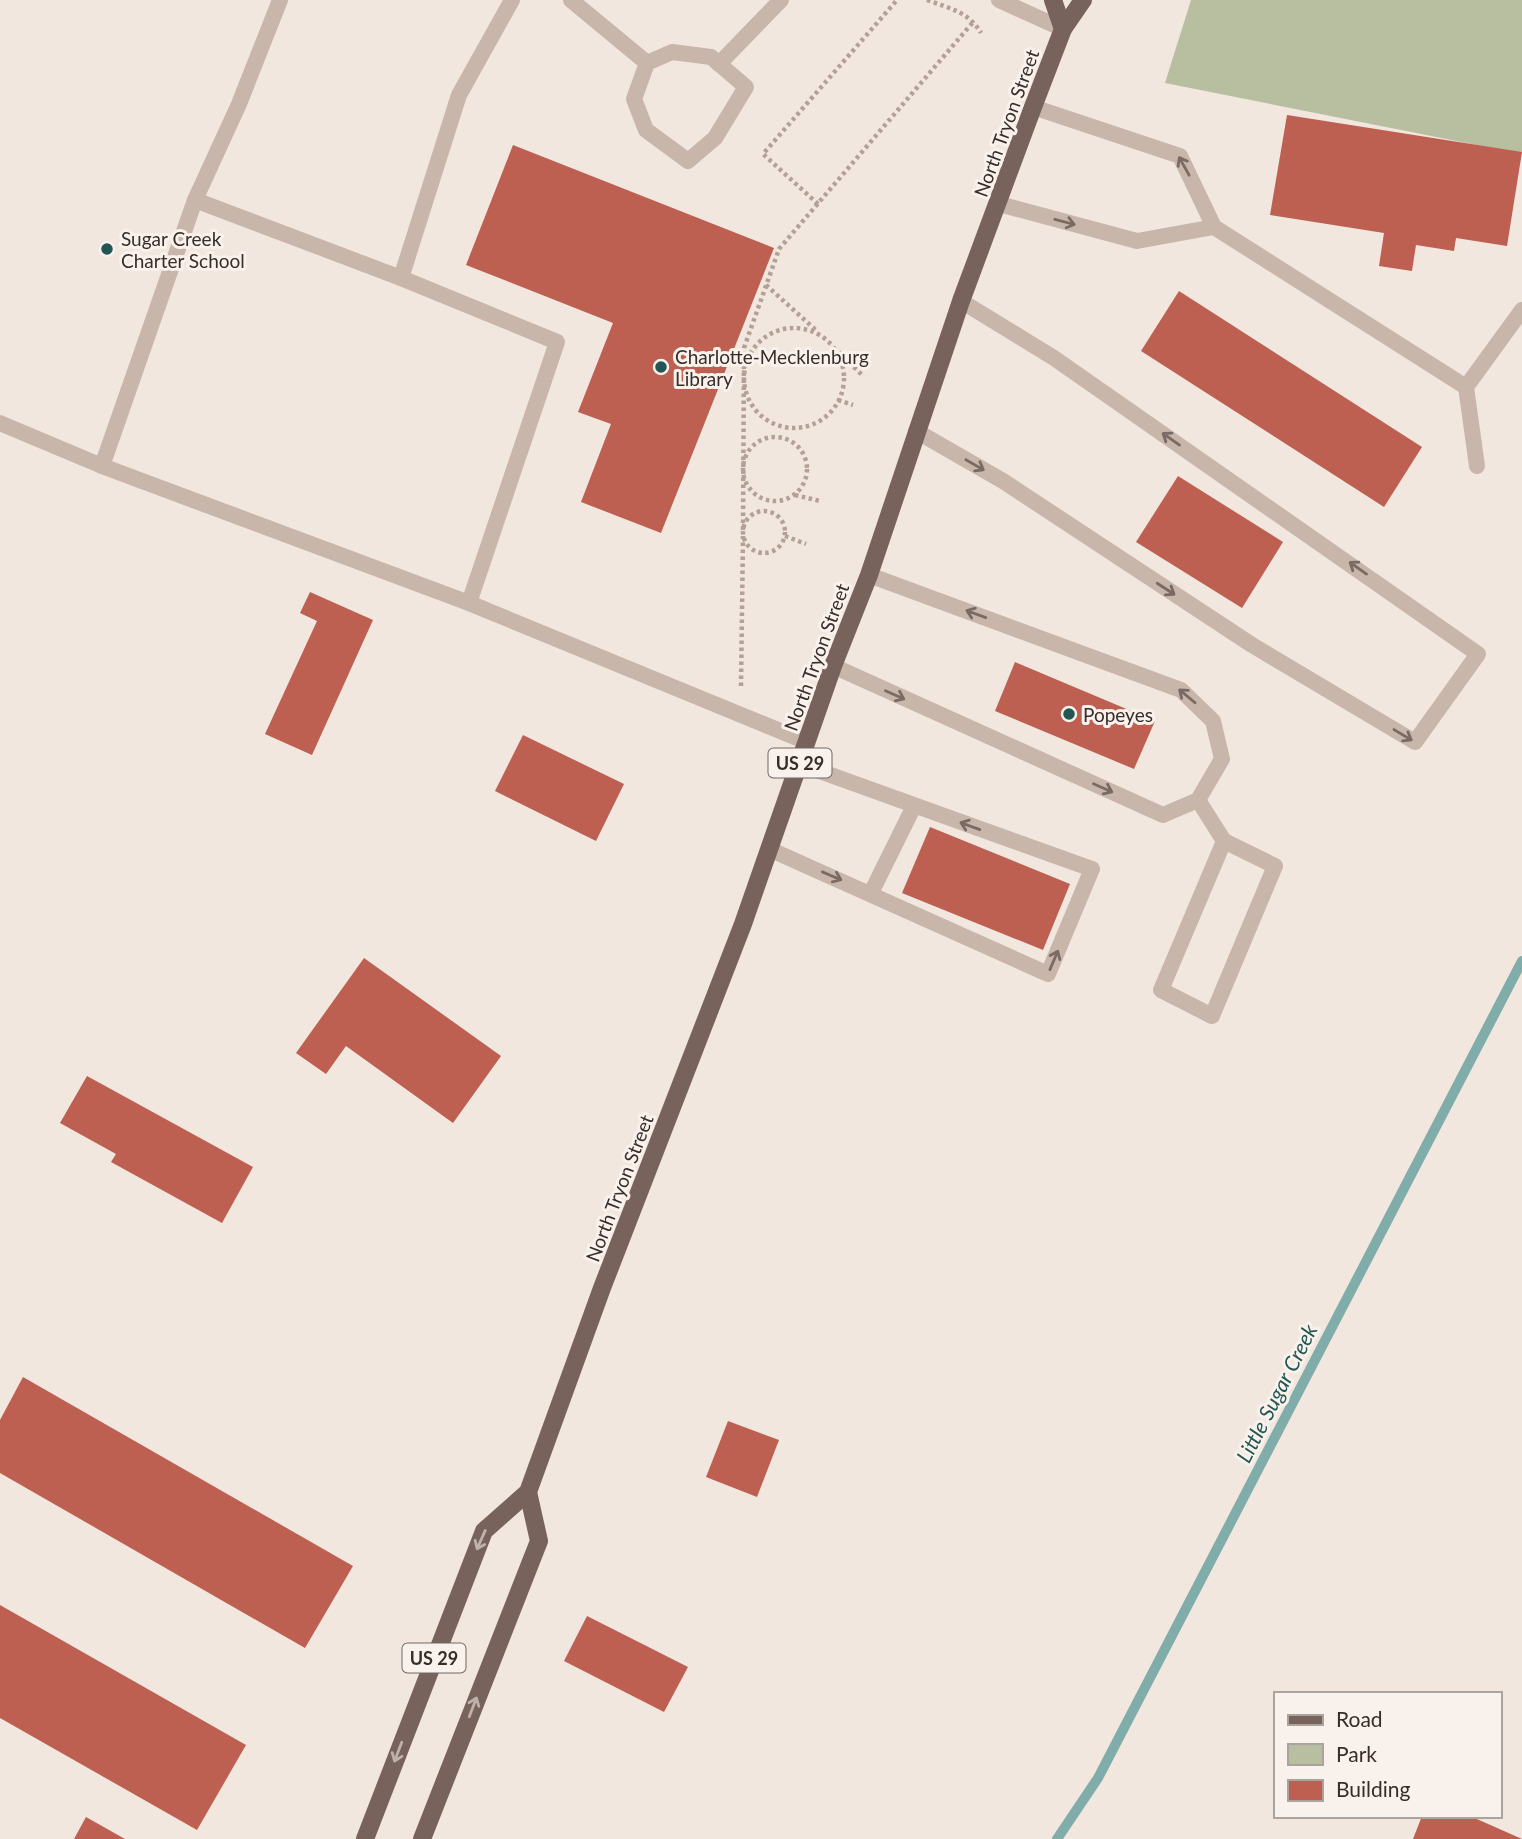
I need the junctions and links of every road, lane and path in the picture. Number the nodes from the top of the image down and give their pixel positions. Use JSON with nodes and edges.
{"nodes":[{"id":1,"x":280,"y":0,"type":"edge"},
{"id":2,"x":512,"y":0,"type":"edge"},
{"id":3,"x":571,"y":0,"type":"edge"},
{"id":4,"x":781,"y":0,"type":"edge"},
{"id":5,"x":897,"y":0,"type":"edge"},
{"id":6,"x":927,"y":0,"type":"edge"},
{"id":7,"x":999,"y":0,"type":"edge"},
{"id":8,"x":1053,"y":0,"type":"edge"},
{"id":9,"x":1083,"y":0,"type":"edge"},
{"id":10,"x":974,"y":21,"type":"junction"},
{"id":11,"x":1063,"y":29,"type":"junction"},
{"id":12,"x":981,"y":33,"type":"dead end"},
{"id":13,"x":647,"y":63,"type":"junction"},
{"id":14,"x":719,"y":64,"type":"junction"},
{"id":15,"x":1032,"y":107,"type":"junction"},
{"id":16,"x":195,"y":200,"type":"junction"},
{"id":17,"x":818,"y":204,"type":"junction"},
{"id":18,"x":999,"y":204,"type":"junction"},
{"id":19,"x":1214,"y":227,"type":"junction"},
{"id":20,"x":401,"y":278,"type":"junction"},
{"id":21,"x":766,"y":285,"type":"junction"},
{"id":22,"x":961,"y":301,"type":"junction"},
{"id":23,"x":1522,"y":310,"type":"edge"},
{"id":24,"x":830,"y":343,"type":"junction"},
{"id":25,"x":863,"y":376,"type":"dead end"},
{"id":26,"x":744,"y":385,"type":"junction"},
{"id":27,"x":1466,"y":387,"type":"junction"},
{"id":28,"x":838,"y":400,"type":"junction"},
{"id":29,"x":853,"y":405,"type":"dead end"},
{"id":30,"x":0,"y":423,"type":"edge"},
{"id":31,"x":783,"y":426,"type":"junction"},
{"id":32,"x":916,"y":431,"type":"junction"},
{"id":33,"x":782,"y":437,"type":"junction"},
{"id":34,"x":103,"y":466,"type":"junction"},
{"id":35,"x":743,"y":466,"type":"junction"},
{"id":36,"x":1477,"y":466,"type":"dead end"},
{"id":37,"x":795,"y":495,"type":"junction"},
{"id":38,"x":770,"y":500,"type":"junction"},
{"id":39,"x":820,"y":501,"type":"dead end"},
{"id":40,"x":768,"y":511,"type":"junction"},
{"id":41,"x":743,"y":530,"type":"junction"},
{"id":42,"x":743,"y":536,"type":"junction"},
{"id":43,"x":785,"y":537,"type":"junction"},
{"id":44,"x":806,"y":544,"type":"dead end"},
{"id":45,"x":869,"y":575,"type":"junction"},
{"id":46,"x":469,"y":603,"type":"junction"},
{"id":47,"x":833,"y":666,"type":"junction"},
{"id":48,"x":741,"y":687,"type":"dead end"},
{"id":49,"x":807,"y":742,"type":"junction"},
{"id":50,"x":800,"y":764,"type":"junction"},
{"id":51,"x":1198,"y":800,"type":"junction"},
{"id":52,"x":914,"y":806,"type":"junction"},
{"id":53,"x":1224,"y":841,"type":"junction"},
{"id":54,"x":769,"y":849,"type":"junction"},
{"id":55,"x":871,"y":893,"type":"junction"},
{"id":56,"x":528,"y":1492,"type":"junction"},
{"id":57,"x":365,"y":1839,"type":"edge"},
{"id":58,"x":422,"y":1839,"type":"edge"}],
"edges":[{"from":1,"to":16,"type":"lane"},
{"from":2,"to":20,"type":"lane"},
{"from":3,"to":13,"type":"lane"},
{"from":4,"to":14,"type":"lane"},
{"from":5,"to":17,"type":"path"},
{"from":6,"to":10,"type":"path"},
{"from":7,"to":11,"type":"lane"},
{"from":8,"to":11,"type":"main road"},
{"from":9,"to":11,"type":"main road","name":"North Tryon Street","number":"US 29"},
{"from":10,"to":12,"type":"path"},
{"from":10,"to":17,"type":"path"},
{"from":11,"to":15,"type":"main road","name":"North Tryon Street","number":"US 29"},
{"from":13,"to":14,"type":"lane"},
{"from":13,"to":14,"type":"lane"},
{"from":15,"to":18,"type":"main road","name":"North Tryon Street","number":"US 29"},
{"from":19,"to":15,"type":"lane","one_way":true},
{"from":16,"to":20,"type":"lane"},
{"from":16,"to":34,"type":"lane"},
{"from":17,"to":21,"type":"path"},
{"from":18,"to":19,"type":"lane","one_way":true},
{"from":18,"to":22,"type":"main road","name":"North Tryon Street","number":"US 29"},
{"from":19,"to":27,"type":"lane"},
{"from":20,"to":46,"type":"lane"},
{"from":21,"to":24,"type":"path"},
{"from":21,"to":26,"type":"path"},
{"from":22,"to":32,"type":"main road","name":"North Tryon Street","number":"US 29"},
{"from":32,"to":22,"type":"lane","one_way":true},
{"from":23,"to":27,"type":"lane"},
{"from":24,"to":25,"type":"path"},
{"from":24,"to":26,"type":"path"},
{"from":24,"to":28,"type":"path"},
{"from":26,"to":31,"type":"path"},
{"from":26,"to":35,"type":"path"},
{"from":27,"to":36,"type":"lane"},
{"from":28,"to":29,"type":"path"},
{"from":28,"to":31,"type":"path"},
{"from":30,"to":34,"type":"lane"},
{"from":31,"to":33,"type":"path"},
{"from":32,"to":45,"type":"main road","name":"North Tryon Street","number":"US 29"},
{"from":33,"to":35,"type":"path"},
{"from":33,"to":37,"type":"path"},
{"from":34,"to":46,"type":"lane"},
{"from":35,"to":38,"type":"path"},
{"from":35,"to":41,"type":"path"},
{"from":37,"to":38,"type":"path"},
{"from":37,"to":39,"type":"path"},
{"from":38,"to":40,"type":"path"},
{"from":40,"to":41,"type":"path"},
{"from":40,"to":43,"type":"path"},
{"from":41,"to":42,"type":"path"},
{"from":42,"to":43,"type":"path"},
{"from":42,"to":48,"type":"path"},
{"from":43,"to":44,"type":"path"},
{"from":45,"to":47,"type":"main road","name":"North Tryon Street","number":"US 29"},
{"from":51,"to":45,"type":"lane","one_way":true},
{"from":46,"to":49,"type":"lane"},
{"from":47,"to":49,"type":"main road","name":"North Tryon Street","number":"US 29"},
{"from":47,"to":51,"type":"lane","one_way":true},
{"from":49,"to":50,"type":"main road","name":"North Tryon Street","number":"US 29"},
{"from":50,"to":52,"type":"lane"},
{"from":50,"to":54,"type":"main road","name":"North Tryon Street","number":"US 29"},
{"from":51,"to":53,"type":"lane"},
{"from":52,"to":55,"type":"lane"},
{"from":55,"to":52,"type":"lane","one_way":true},
{"from":53,"to":53,"type":"lane"},
{"from":54,"to":55,"type":"lane","one_way":true},
{"from":54,"to":56,"type":"main road","name":"North Tryon Street","number":"US 29"},
{"from":56,"to":57,"type":"main road","name":"North Tryon Street","number":"US 29","one_way":true},
{"from":58,"to":56,"type":"main road","number":"US 29","one_way":true}]}
